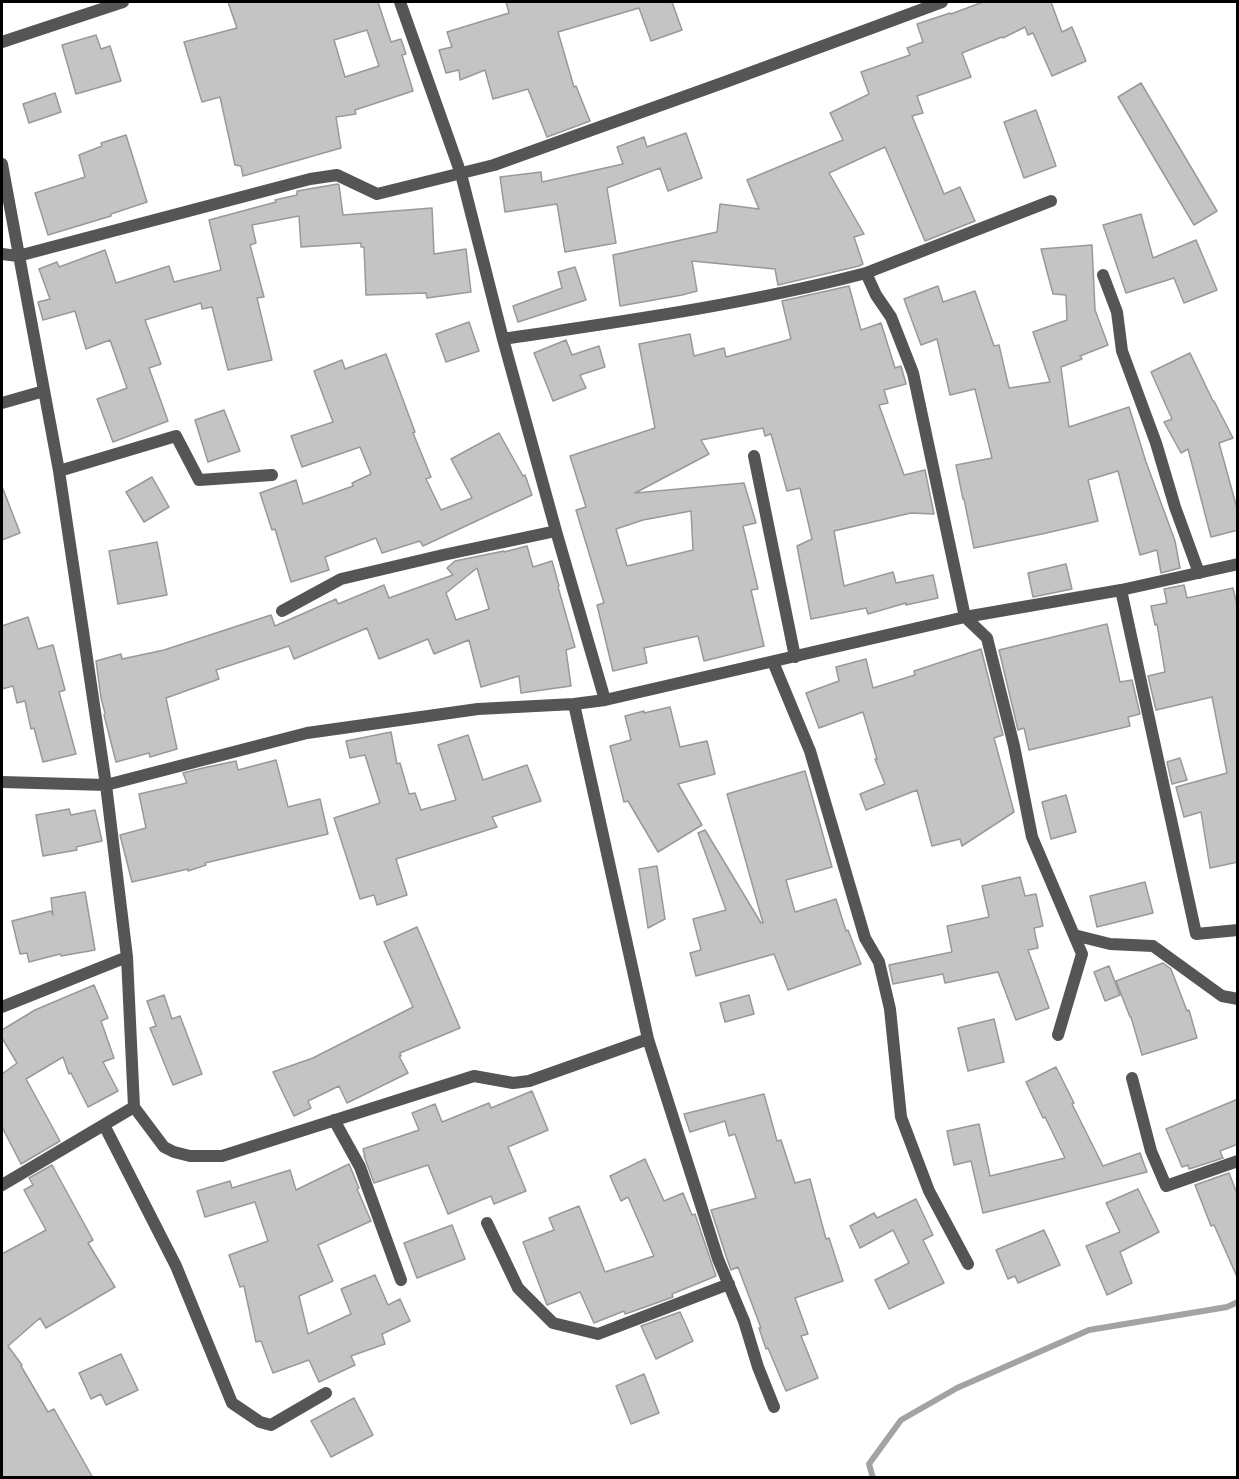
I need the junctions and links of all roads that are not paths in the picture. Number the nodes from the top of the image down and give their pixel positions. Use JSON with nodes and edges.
{"nodes":[{"id":1,"x":123,"y":2,"type":"edge"},
{"id":2,"x":400,"y":2,"type":"edge"},
{"id":3,"x":942,"y":2,"type":"edge"},
{"id":4,"x":2,"y":42,"type":"edge"},
{"id":5,"x":2,"y":164,"type":"edge"},
{"id":6,"x":461,"y":174,"type":"junction"},
{"id":7,"x":1051,"y":201,"type":"dead end"},
{"id":8,"x":2,"y":254,"type":"edge"},
{"id":9,"x":18,"y":256,"type":"junction"},
{"id":10,"x":866,"y":273,"type":"junction"},
{"id":11,"x":1103,"y":275,"type":"dead end"},
{"id":12,"x":503,"y":339,"type":"junction"},
{"id":13,"x":44,"y":391,"type":"junction"},
{"id":14,"x":2,"y":403,"type":"edge"},
{"id":15,"x":754,"y":456,"type":"dead end"},
{"id":16,"x":59,"y":471,"type":"junction"},
{"id":17,"x":272,"y":475,"type":"dead end"},
{"id":18,"x":556,"y":531,"type":"junction"},
{"id":19,"x":1238,"y":564,"type":"edge"},
{"id":20,"x":1199,"y":573,"type":"junction"},
{"id":21,"x":1122,"y":590,"type":"junction"},
{"id":22,"x":282,"y":611,"type":"dead end"},
{"id":23,"x":965,"y":617,"type":"junction"},
{"id":24,"x":795,"y":657,"type":"junction"},
{"id":25,"x":773,"y":662,"type":"junction"},
{"id":26,"x":605,"y":700,"type":"junction"},
{"id":27,"x":574,"y":704,"type":"junction"},
{"id":28,"x":2,"y":782,"type":"edge"},
{"id":29,"x":106,"y":785,"type":"junction"},
{"id":30,"x":1238,"y":930,"type":"edge"},
{"id":31,"x":1074,"y":935,"type":"junction"},
{"id":32,"x":127,"y":957,"type":"junction"},
{"id":33,"x":1238,"y":999,"type":"edge"},
{"id":34,"x":2,"y":1007,"type":"edge"},
{"id":35,"x":1058,"y":1035,"type":"dead end"},
{"id":36,"x":648,"y":1040,"type":"junction"},
{"id":37,"x":1132,"y":1077,"type":"dead end"},
{"id":38,"x":134,"y":1107,"type":"junction"},
{"id":39,"x":334,"y":1120,"type":"junction"},
{"id":40,"x":104,"y":1125,"type":"junction"},
{"id":41,"x":1238,"y":1161,"type":"edge"},
{"id":42,"x":2,"y":1185,"type":"edge"},
{"id":43,"x":487,"y":1223,"type":"dead end"},
{"id":44,"x":968,"y":1264,"type":"dead end"},
{"id":45,"x":401,"y":1280,"type":"dead end"},
{"id":46,"x":729,"y":1284,"type":"junction"},
{"id":47,"x":326,"y":1393,"type":"dead end"},
{"id":48,"x":774,"y":1407,"type":"dead end"}],
"edges":[{"from":1,"to":4,"type":"street"},
{"from":2,"to":6,"type":"street"},
{"from":3,"to":6,"type":"street"},
{"from":5,"to":9,"type":"street"},
{"from":6,"to":9,"type":"street"},
{"from":6,"to":12,"type":"street"},
{"from":7,"to":10,"type":"street"},
{"from":8,"to":9,"type":"street"},
{"from":9,"to":13,"type":"street"},
{"from":10,"to":12,"type":"street"},
{"from":10,"to":23,"type":"street"},
{"from":11,"to":20,"type":"street"},
{"from":12,"to":18,"type":"street"},
{"from":13,"to":14,"type":"street"},
{"from":13,"to":16,"type":"street"},
{"from":15,"to":24,"type":"street"},
{"from":16,"to":17,"type":"street"},
{"from":16,"to":29,"type":"street"},
{"from":18,"to":22,"type":"street"},
{"from":18,"to":26,"type":"street"},
{"from":19,"to":20,"type":"street"},
{"from":20,"to":21,"type":"street"},
{"from":21,"to":23,"type":"street"},
{"from":21,"to":30,"type":"street"},
{"from":23,"to":24,"type":"street"},
{"from":23,"to":31,"type":"street"},
{"from":24,"to":25,"type":"street"},
{"from":25,"to":26,"type":"street"},
{"from":25,"to":44,"type":"street"},
{"from":26,"to":27,"type":"street"},
{"from":27,"to":29,"type":"street"},
{"from":27,"to":36,"type":"street"},
{"from":28,"to":29,"type":"street"},
{"from":29,"to":32,"type":"street"},
{"from":31,"to":33,"type":"street"},
{"from":31,"to":35,"type":"street"},
{"from":32,"to":34,"type":"street"},
{"from":32,"to":38,"type":"street"},
{"from":36,"to":39,"type":"street"},
{"from":36,"to":46,"type":"street"},
{"from":37,"to":41,"type":"street"},
{"from":38,"to":39,"type":"street"},
{"from":38,"to":40,"type":"street"},
{"from":39,"to":45,"type":"street"},
{"from":40,"to":42,"type":"street"},
{"from":40,"to":47,"type":"street"},
{"from":43,"to":46,"type":"street"},
{"from":46,"to":48,"type":"street"}]}
